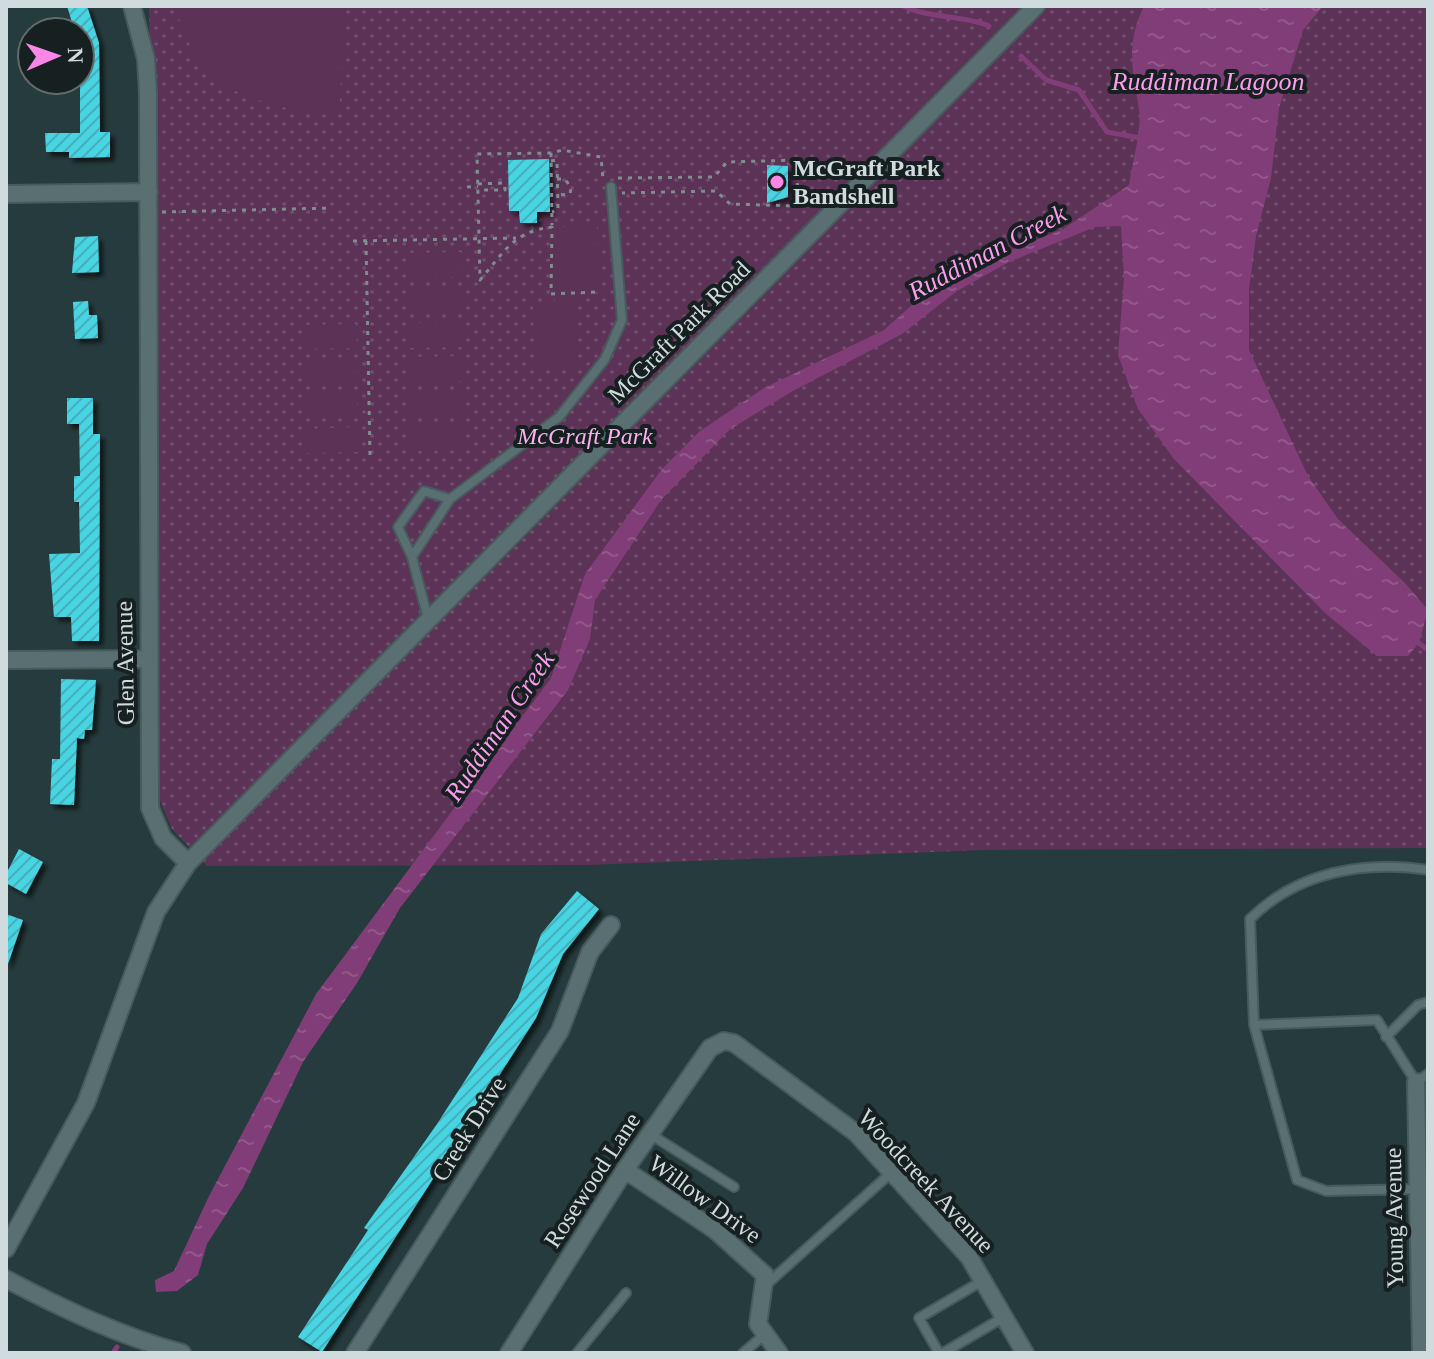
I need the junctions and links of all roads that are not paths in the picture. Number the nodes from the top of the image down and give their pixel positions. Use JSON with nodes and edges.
{"nodes":[{"id":1,"x":1036,"y":6,"type":"edge"},
{"id":2,"x":135,"y":14,"type":"edge"},
{"id":3,"x":611,"y":190,"type":"road end"},
{"id":4,"x":149,"y":192,"type":"junction"},
{"id":5,"x":6,"y":194,"type":"edge"},
{"id":6,"x":450,"y":499,"type":"junction"},
{"id":7,"x":412,"y":557,"type":"junction"},
{"id":8,"x":428,"y":619,"type":"junction"},
{"id":9,"x":147,"y":659,"type":"junction"},
{"id":10,"x":6,"y":660,"type":"edge"},
{"id":11,"x":188,"y":863,"type":"junction"},
{"id":12,"x":1428,"y":870,"type":"edge"},
{"id":13,"x":611,"y":925,"type":"dead end"},
{"id":14,"x":1428,"y":1002,"type":"edge"},
{"id":15,"x":1254,"y":1025,"type":"junction"},
{"id":16,"x":1386,"y":1037,"type":"junction"},
{"id":17,"x":724,"y":1041,"type":"joint"},
{"id":18,"x":1422,"y":1078,"type":"edge"},
{"id":19,"x":650,"y":1133,"type":"junction"},
{"id":20,"x":625,"y":1170,"type":"junction"},
{"id":21,"x":892,"y":1172,"type":"junction"},
{"id":22,"x":734,"y":1187,"type":"dead end"},
{"id":23,"x":1418,"y":1189,"type":"junction"},
{"id":24,"x":6,"y":1249,"type":"edge"},
{"id":25,"x":1424,"y":1263,"type":"edge"},
{"id":26,"x":6,"y":1279,"type":"edge"},
{"id":27,"x":983,"y":1280,"type":"junction"},
{"id":28,"x":764,"y":1286,"type":"junction"},
{"id":29,"x":626,"y":1293,"type":"dead end"},
{"id":30,"x":1004,"y":1317,"type":"junction"},
{"id":31,"x":765,"y":1333,"type":"junction"},
{"id":32,"x":182,"y":1353,"type":"edge"},
{"id":33,"x":355,"y":1353,"type":"edge"},
{"id":34,"x":510,"y":1353,"type":"edge"},
{"id":35,"x":577,"y":1353,"type":"edge"},
{"id":36,"x":743,"y":1353,"type":"edge"},
{"id":37,"x":779,"y":1353,"type":"edge"},
{"id":38,"x":941,"y":1353,"type":"edge"},
{"id":39,"x":1025,"y":1353,"type":"edge"},
{"id":40,"x":1421,"y":1353,"type":"edge"}],
"edges":[{"from":1,"to":8,"type":"street","name":"McGraft Park Road"},
{"from":2,"to":4,"type":"street","name":"Glen Avenue"},
{"from":3,"to":6,"type":"lane"},
{"from":4,"to":5,"type":"street"},
{"from":4,"to":9,"type":"street","name":"Glen Avenue"},
{"from":6,"to":7,"type":"lane"},
{"from":6,"to":7,"type":"lane"},
{"from":7,"to":8,"type":"lane"},
{"from":8,"to":11,"type":"street","name":"McGraft Park Road"},
{"from":9,"to":10,"type":"street"},
{"from":9,"to":11,"type":"street","name":"Glen Avenue"},
{"from":11,"to":24,"type":"street"},
{"from":12,"to":15,"type":"lane"},
{"from":13,"to":33,"type":"street","name":"Creek Drive"},
{"from":14,"to":16,"type":"lane"},
{"from":15,"to":16,"type":"lane"},
{"from":15,"to":23,"type":"lane"},
{"from":16,"to":18,"type":"lane"},
{"from":17,"to":19,"type":"street","name":"Rosewood Lane"},
{"from":17,"to":21,"type":"street","name":"Woodcreek Avenue"},
{"from":18,"to":23,"type":"street","name":"Young Avenue"},
{"from":19,"to":20,"type":"street","name":"Rosewood Lane"},
{"from":19,"to":22,"type":"lane"},
{"from":20,"to":28,"type":"street","name":"Willow Drive"},
{"from":20,"to":34,"type":"street","name":"Rosewood Lane"},
{"from":21,"to":27,"type":"street","name":"Woodcreek Avenue"},
{"from":21,"to":28,"type":"lane"},
{"from":23,"to":25,"type":"street","name":"Young Avenue"},
{"from":25,"to":40,"type":"street","name":"Young Avenue"},
{"from":26,"to":32,"type":"street"},
{"from":27,"to":30,"type":"street","name":"Woodcreek Avenue"},
{"from":27,"to":38,"type":"lane"},
{"from":28,"to":31,"type":"street"},
{"from":29,"to":35,"type":"lane"},
{"from":30,"to":38,"type":"lane"},
{"from":30,"to":39,"type":"street","name":"Woodcreek Avenue"},
{"from":31,"to":36,"type":"lane"},
{"from":31,"to":37,"type":"street"}]}
